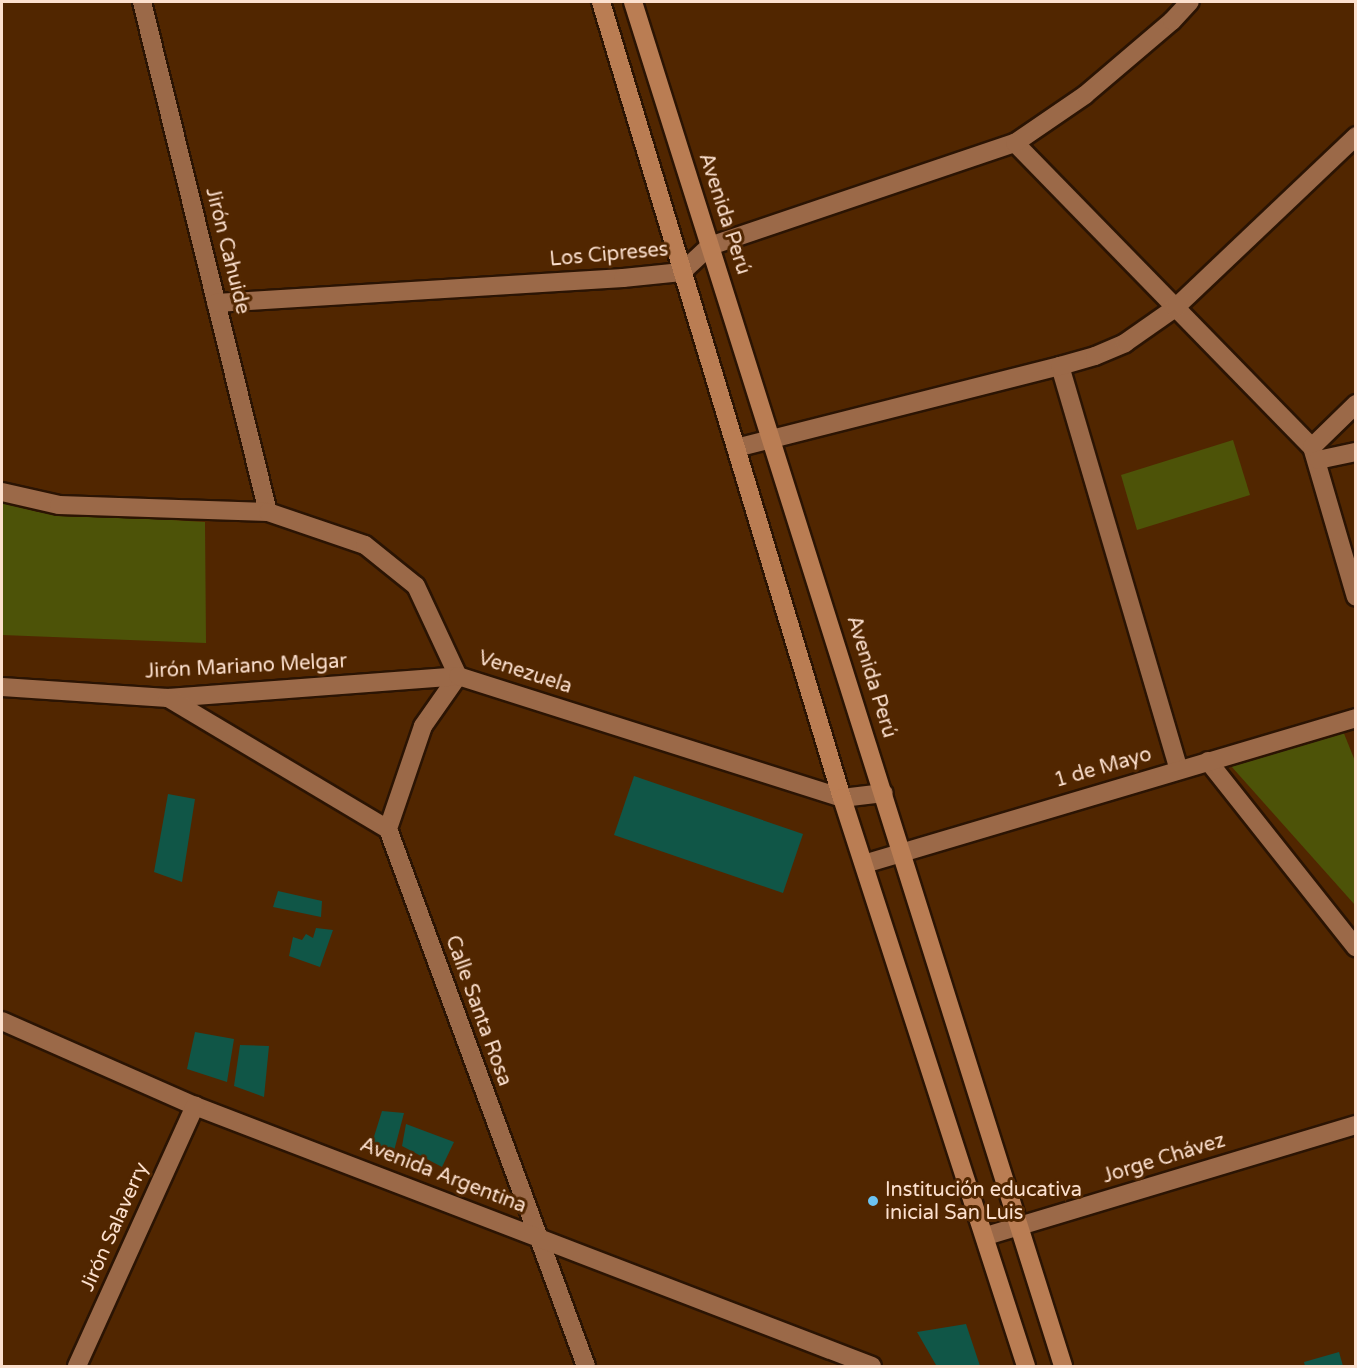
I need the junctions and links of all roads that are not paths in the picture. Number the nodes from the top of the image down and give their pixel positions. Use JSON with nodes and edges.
{"nodes":[{"id":1,"x":142,"y":2,"type":"edge"},
{"id":2,"x":601,"y":2,"type":"edge"},
{"id":3,"x":633,"y":2,"type":"edge"},
{"id":4,"x":1190,"y":2,"type":"edge"},
{"id":5,"x":1356,"y":136,"type":"edge"},
{"id":6,"x":1015,"y":143,"type":"junction"},
{"id":7,"x":711,"y":246,"type":"junction"},
{"id":8,"x":682,"y":272,"type":"junction"},
{"id":9,"x":216,"y":303,"type":"junction"},
{"id":10,"x":1175,"y":308,"type":"junction"},
{"id":11,"x":1060,"y":366,"type":"junction"},
{"id":12,"x":1356,"y":404,"type":"edge"},
{"id":13,"x":774,"y":440,"type":"junction"},
{"id":14,"x":736,"y":448,"type":"junction"},
{"id":15,"x":1356,"y":452,"type":"edge"},
{"id":16,"x":1315,"y":454,"type":"junction"},
{"id":17,"x":2,"y":492,"type":"edge"},
{"id":18,"x":268,"y":512,"type":"junction"},
{"id":19,"x":1356,"y":597,"type":"edge"},
{"id":20,"x":458,"y":676,"type":"junction"},
{"id":21,"x":2,"y":687,"type":"edge"},
{"id":22,"x":168,"y":698,"type":"junction"},
{"id":23,"x":1355,"y":720,"type":"edge"},
{"id":24,"x":1208,"y":761,"type":"junction"},
{"id":25,"x":1179,"y":770,"type":"junction"},
{"id":26,"x":884,"y":793,"type":"junction"},
{"id":27,"x":842,"y":798,"type":"junction"},
{"id":28,"x":388,"y":829,"type":"junction"},
{"id":29,"x":902,"y":851,"type":"junction"},
{"id":30,"x":864,"y":864,"type":"junction"},
{"id":31,"x":1356,"y":948,"type":"edge"},
{"id":32,"x":2,"y":1021,"type":"edge"},
{"id":33,"x":195,"y":1106,"type":"junction"},
{"id":34,"x":1356,"y":1125,"type":"edge"},
{"id":35,"x":1021,"y":1226,"type":"junction"},
{"id":36,"x":536,"y":1236,"type":"junction"},
{"id":37,"x":986,"y":1236,"type":"junction"},
{"id":38,"x":77,"y":1366,"type":"edge"},
{"id":39,"x":586,"y":1366,"type":"edge"},
{"id":40,"x":872,"y":1366,"type":"edge"},
{"id":41,"x":1026,"y":1366,"type":"edge"},
{"id":42,"x":1063,"y":1366,"type":"edge"}],
"edges":[{"from":1,"to":9,"type":"street","name":"Jirón Cahuide"},
{"from":2,"to":8,"type":"main road"},
{"from":3,"to":7,"type":"main road","name":"Avenida Perú"},
{"from":4,"to":6,"type":"street","name":"Los Cipreses"},
{"from":5,"to":10,"type":"street"},
{"from":6,"to":7,"type":"street","name":"Los Cipreses"},
{"from":6,"to":10,"type":"street"},
{"from":7,"to":8,"type":"street","name":"Los Cipreses"},
{"from":7,"to":13,"type":"main road","name":"Avenida Perú"},
{"from":8,"to":9,"type":"street","name":"Los Cipreses"},
{"from":8,"to":14,"type":"main road"},
{"from":9,"to":18,"type":"street","name":"Jirón Cahuide"},
{"from":10,"to":11,"type":"street"},
{"from":10,"to":16,"type":"street"},
{"from":11,"to":13,"type":"street"},
{"from":11,"to":25,"type":"street"},
{"from":12,"to":16,"type":"street"},
{"from":13,"to":14,"type":"street"},
{"from":13,"to":26,"type":"main road","name":"Avenida Perú"},
{"from":14,"to":27,"type":"main road"},
{"from":15,"to":16,"type":"street"},
{"from":16,"to":19,"type":"street"},
{"from":17,"to":18,"type":"street","name":"Venezuela"},
{"from":18,"to":20,"type":"street","name":"Venezuela"},
{"from":20,"to":22,"type":"street","name":"Jirón Mariano Melgar"},
{"from":20,"to":27,"type":"street","name":"Venezuela"},
{"from":20,"to":28,"type":"street"},
{"from":21,"to":22,"type":"street","name":"Jirón Mariano Melgar"},
{"from":22,"to":28,"type":"street"},
{"from":23,"to":24,"type":"street","name":"1 de Mayo"},
{"from":24,"to":25,"type":"street","name":"1 de Mayo"},
{"from":24,"to":31,"type":"street"},
{"from":25,"to":29,"type":"street","name":"1 de Mayo"},
{"from":26,"to":27,"type":"street","name":"Venezuela"},
{"from":26,"to":29,"type":"main road","name":"Avenida Perú"},
{"from":27,"to":30,"type":"main road"},
{"from":28,"to":36,"type":"street","name":"Calle Santa Rosa"},
{"from":29,"to":30,"type":"street","name":"1 de Mayo"},
{"from":29,"to":35,"type":"main road","name":"Avenida Perú"},
{"from":30,"to":37,"type":"main road"},
{"from":32,"to":33,"type":"street","name":"Avenida Argentina"},
{"from":33,"to":36,"type":"street","name":"Avenida Argentina"},
{"from":33,"to":38,"type":"street","name":"Jirón Salaverry"},
{"from":34,"to":35,"type":"street","name":"Jorge Chávez"},
{"from":35,"to":37,"type":"street","name":"Jorge Chávez"},
{"from":35,"to":42,"type":"main road","name":"Avenida Perú"},
{"from":36,"to":39,"type":"street","name":"Calle Santa Rosa"},
{"from":36,"to":40,"type":"street","name":"Avenida Argentina"},
{"from":37,"to":41,"type":"main road"}]}
